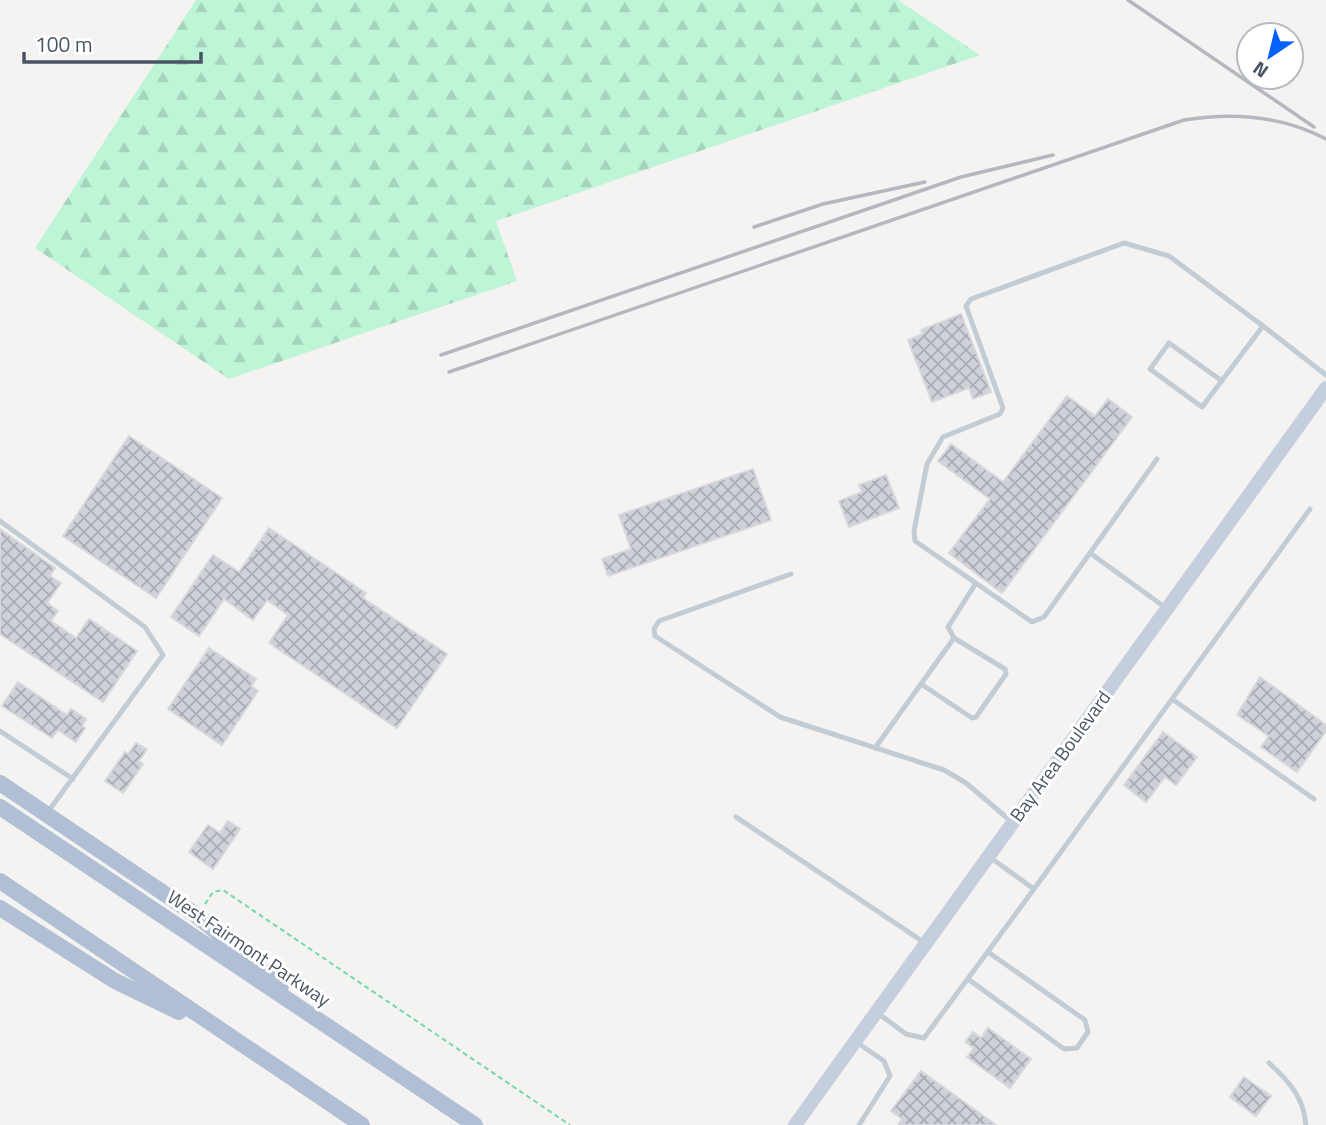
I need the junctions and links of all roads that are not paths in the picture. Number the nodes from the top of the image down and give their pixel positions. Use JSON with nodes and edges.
{"nodes":[{"id":1,"x":1263,"y":326,"type":"junction"},
{"id":2,"x":1326,"y":374,"type":"edge"},
{"id":3,"x":1222,"y":381,"type":"junction"},
{"id":4,"x":1326,"y":388,"type":"edge"},
{"id":5,"x":1157,"y":459,"type":"dead end"},
{"id":6,"x":1310,"y":509,"type":"dead end"},
{"id":7,"x":0,"y":521,"type":"edge"},
{"id":8,"x":1090,"y":553,"type":"junction"},
{"id":9,"x":790,"y":574,"type":"dead end"},
{"id":10,"x":976,"y":583,"type":"junction"},
{"id":11,"x":1166,"y":608,"type":"junction"},
{"id":12,"x":954,"y":638,"type":"junction"},
{"id":13,"x":921,"y":684,"type":"junction"},
{"id":14,"x":1172,"y":699,"type":"junction"},
{"id":15,"x":0,"y":731,"type":"edge"},
{"id":16,"x":875,"y":748,"type":"junction"},
{"id":17,"x":73,"y":779,"type":"junction"},
{"id":18,"x":0,"y":783,"type":"edge"},
{"id":19,"x":1314,"y":799,"type":"dead end"},
{"id":20,"x":0,"y":807,"type":"edge"},
{"id":21,"x":47,"y":814,"type":"junction"},
{"id":22,"x":736,"y":817,"type":"dead end"},
{"id":23,"x":1013,"y":822,"type":"junction"},
{"id":24,"x":988,"y":856,"type":"junction"},
{"id":25,"x":0,"y":881,"type":"edge"},
{"id":26,"x":1034,"y":889,"type":"junction"},
{"id":27,"x":0,"y":908,"type":"edge"},
{"id":28,"x":925,"y":943,"type":"junction"},
{"id":29,"x":988,"y":952,"type":"junction"},
{"id":30,"x":968,"y":979,"type":"junction"},
{"id":31,"x":876,"y":1012,"type":"junction"},
{"id":32,"x":328,"y":1027,"type":"junction"},
{"id":33,"x":227,"y":1035,"type":"junction"},
{"id":34,"x":855,"y":1041,"type":"junction"},
{"id":35,"x":1269,"y":1063,"type":"dead end"},
{"id":36,"x":362,"y":1125,"type":"edge"},
{"id":37,"x":475,"y":1125,"type":"edge"},
{"id":38,"x":798,"y":1125,"type":"edge"},
{"id":39,"x":859,"y":1125,"type":"edge"},
{"id":40,"x":1306,"y":1125,"type":"edge"}],
"edges":[{"from":1,"to":2,"type":"lane"},
{"from":1,"to":3,"type":"lane"},
{"from":1,"to":10,"type":"lane"},
{"from":3,"to":3,"type":"lane"},
{"from":4,"to":11,"type":"main road","name":"Bay Area Boulevard"},
{"from":5,"to":8,"type":"lane"},
{"from":6,"to":14,"type":"lane"},
{"from":7,"to":17,"type":"lane"},
{"from":8,"to":10,"type":"lane"},
{"from":8,"to":11,"type":"lane"},
{"from":9,"to":16,"type":"lane"},
{"from":10,"to":12,"type":"lane"},
{"from":11,"to":23,"type":"main road","name":"Bay Area Boulevard"},
{"from":12,"to":13,"type":"lane"},
{"from":12,"to":13,"type":"lane"},
{"from":13,"to":16,"type":"lane"},
{"from":14,"to":19,"type":"lane"},
{"from":14,"to":26,"type":"lane"},
{"from":15,"to":17,"type":"lane"},
{"from":16,"to":23,"type":"lane"},
{"from":17,"to":21,"type":"lane"},
{"from":18,"to":21,"type":"main road"},
{"from":20,"to":32,"type":"main road","name":"West Fairmont Parkway"},
{"from":21,"to":32,"type":"main road"},
{"from":22,"to":28,"type":"lane"},
{"from":23,"to":24,"type":"main road","name":"Bay Area Boulevard"},
{"from":24,"to":26,"type":"lane"},
{"from":24,"to":28,"type":"main road","name":"Bay Area Boulevard"},
{"from":25,"to":33,"type":"main road"},
{"from":26,"to":29,"type":"lane"},
{"from":27,"to":33,"type":"main road"},
{"from":28,"to":31,"type":"main road","name":"Bay Area Boulevard"},
{"from":29,"to":30,"type":"lane"},
{"from":29,"to":30,"type":"lane"},
{"from":30,"to":31,"type":"lane"},
{"from":31,"to":34,"type":"main road","name":"Bay Area Boulevard"},
{"from":32,"to":37,"type":"main road","name":"West Fairmont Parkway"},
{"from":33,"to":36,"type":"main road"},
{"from":34,"to":38,"type":"main road","name":"Bay Area Boulevard"},
{"from":34,"to":39,"type":"lane"},
{"from":35,"to":40,"type":"lane"}]}
